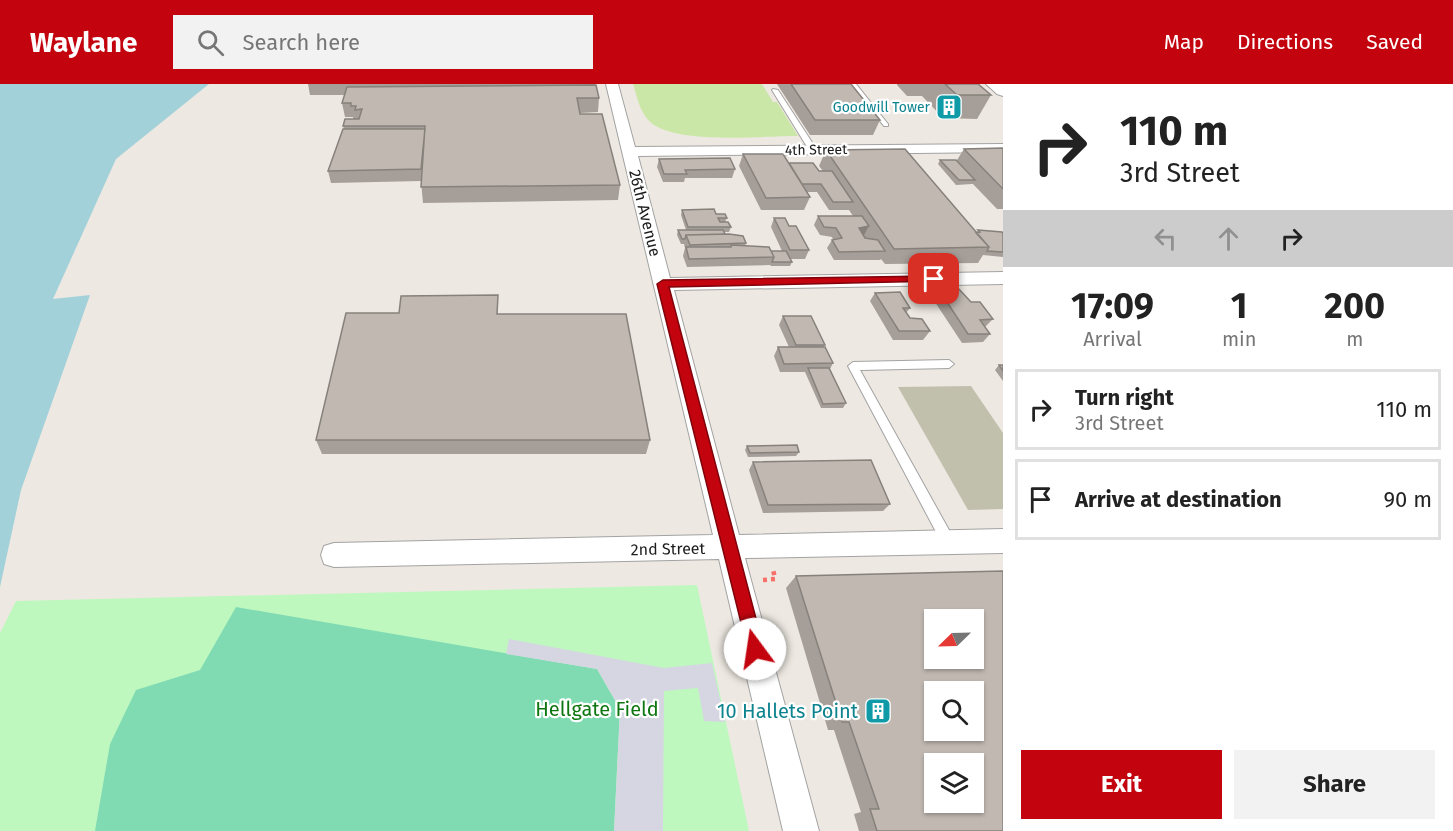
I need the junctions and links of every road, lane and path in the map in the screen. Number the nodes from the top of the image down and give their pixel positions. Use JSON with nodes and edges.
{"nodes":[{"id":1,"x":612,"y":84,"type":"edge"},
{"id":2,"x":853,"y":84,"type":"edge"},
{"id":3,"x":994,"y":84,"type":"edge"},
{"id":4,"x":775,"y":90,"type":"dead end"},
{"id":5,"x":1003,"y":92,"type":"edge"},
{"id":6,"x":886,"y":125,"type":"dead end"},
{"id":7,"x":1003,"y":148,"type":"edge"},
{"id":8,"x":813,"y":150,"type":"junction"},
{"id":9,"x":630,"y":152,"type":"junction"},
{"id":10,"x":1003,"y":278,"type":"edge"},
{"id":11,"x":663,"y":284,"type":"junction"},
{"id":12,"x":949,"y":364,"type":"dead end"},
{"id":13,"x":1003,"y":541,"type":"edge"},
{"id":14,"x":949,"y":543,"type":"junction"},
{"id":15,"x":729,"y":548,"type":"junction"},
{"id":16,"x":334,"y":555,"type":"dead end"},
{"id":17,"x":773,"y":568,"type":"dead end"},
{"id":18,"x":759,"y":580,"type":"dead end"},
{"id":19,"x":801,"y":831,"type":"edge"}],
"edges":[{"from":1,"to":9,"type":"street","name":"26th Avenue"},
{"from":2,"to":6,"type":"lane"},
{"from":3,"to":5,"type":"street"},
{"from":4,"to":8,"type":"lane"},
{"from":7,"to":8,"type":"street","name":"4th Street"},
{"from":8,"to":9,"type":"street","name":"4th Street"},
{"from":9,"to":11,"type":"street","name":"26th Avenue"},
{"from":10,"to":11,"type":"street"},
{"from":11,"to":15,"type":"street","name":"26th Avenue"},
{"from":12,"to":14,"type":"lane"},
{"from":13,"to":14,"type":"street","name":"2nd Street"},
{"from":14,"to":15,"type":"street","name":"2nd Street"},
{"from":15,"to":16,"type":"street","name":"2nd Street"},
{"from":15,"to":19,"type":"street","name":"26th Avenue"},
{"from":17,"to":18,"type":"path"}]}
